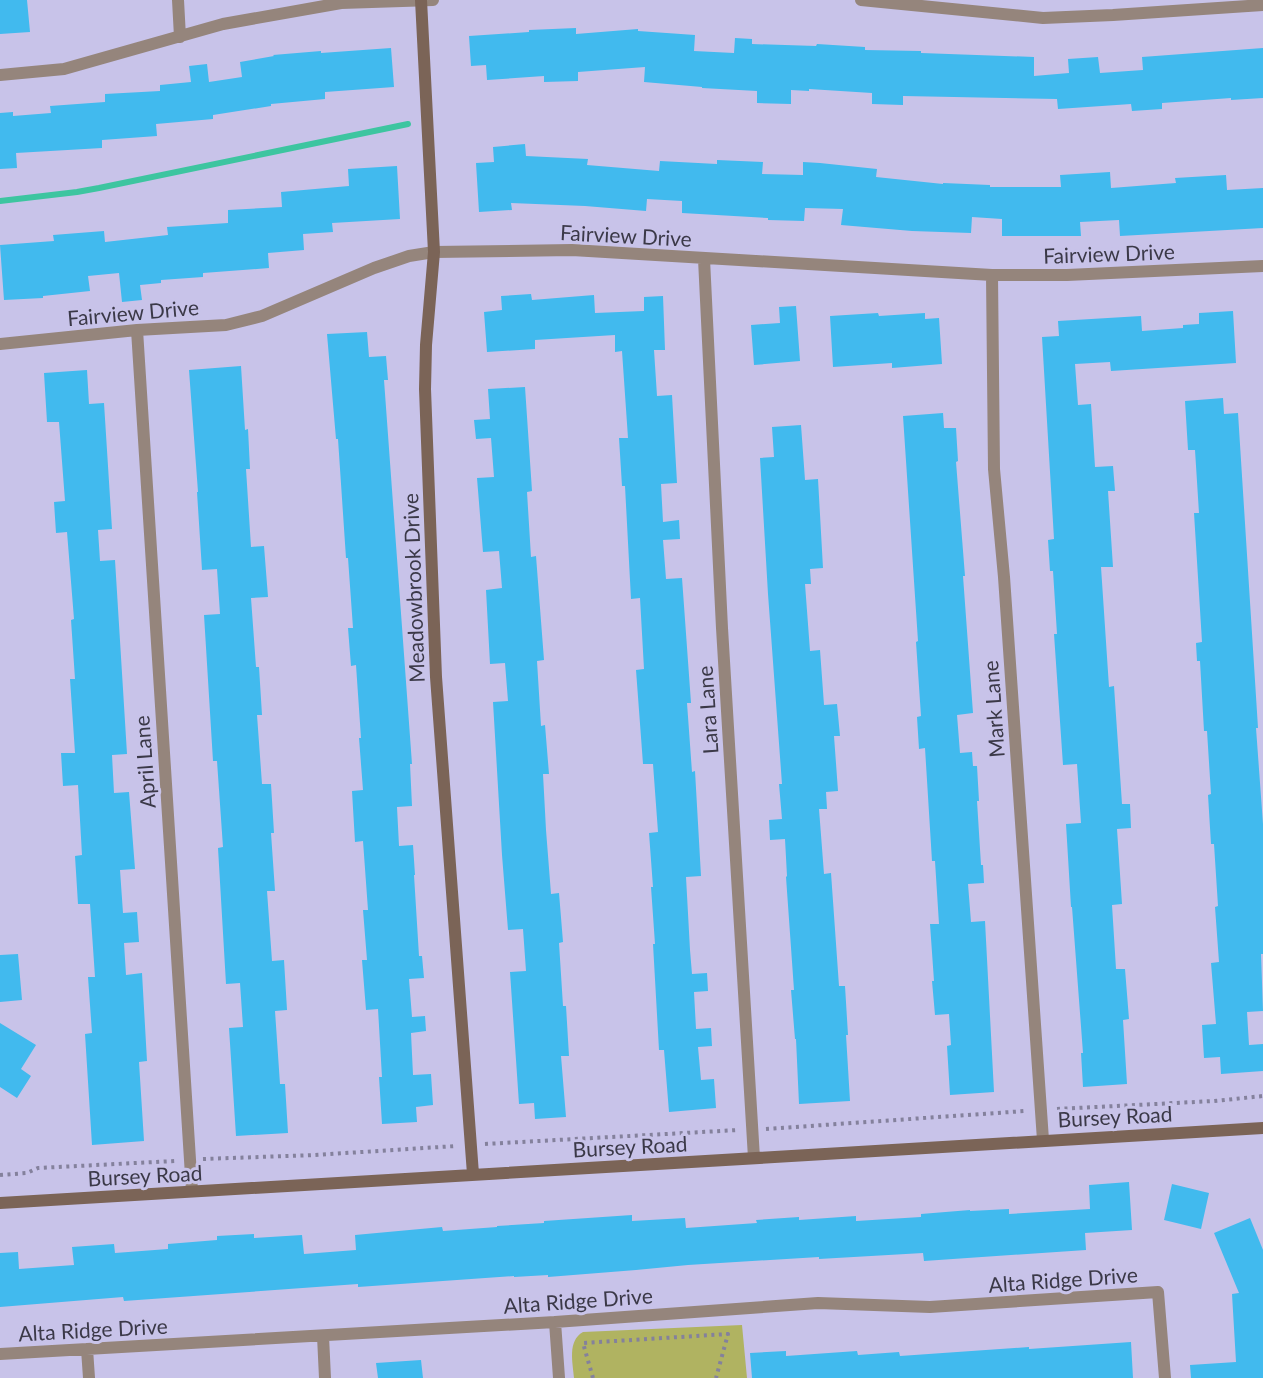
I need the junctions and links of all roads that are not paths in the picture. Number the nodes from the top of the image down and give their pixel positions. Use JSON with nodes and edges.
{"nodes":[{"id":1,"x":178,"y":0,"type":"edge"},
{"id":2,"x":421,"y":0,"type":"edge"},
{"id":3,"x":433,"y":0,"type":"edge"},
{"id":4,"x":861,"y":0,"type":"edge"},
{"id":5,"x":1263,"y":5,"type":"edge"},
{"id":6,"x":180,"y":37,"type":"junction"},
{"id":7,"x":0,"y":75,"type":"edge"},
{"id":8,"x":434,"y":252,"type":"junction"},
{"id":9,"x":704,"y":259,"type":"junction"},
{"id":10,"x":1263,"y":266,"type":"edge"},
{"id":11,"x":992,"y":275,"type":"junction"},
{"id":12,"x":136,"y":330,"type":"junction"},
{"id":13,"x":0,"y":344,"type":"edge"},
{"id":14,"x":1263,"y":1128,"type":"edge"},
{"id":15,"x":1043,"y":1140,"type":"junction"},
{"id":16,"x":754,"y":1158,"type":"junction"},
{"id":17,"x":473,"y":1174,"type":"junction"},
{"id":18,"x":192,"y":1191,"type":"junction"},
{"id":19,"x":0,"y":1203,"type":"edge"},
{"id":20,"x":555,"y":1322,"type":"junction"},
{"id":21,"x":322,"y":1336,"type":"junction"},
{"id":22,"x":87,"y":1349,"type":"junction"},
{"id":23,"x":0,"y":1354,"type":"edge"},
{"id":24,"x":89,"y":1378,"type":"edge"},
{"id":25,"x":326,"y":1378,"type":"edge"},
{"id":26,"x":559,"y":1378,"type":"edge"},
{"id":27,"x":1165,"y":1378,"type":"edge"}],
"edges":[{"from":1,"to":6,"type":"street"},
{"from":2,"to":3,"type":"street"},
{"from":2,"to":6,"type":"street"},
{"from":2,"to":8,"type":"street","name":"Meadowbrook Drive"},
{"from":4,"to":5,"type":"street"},
{"from":6,"to":7,"type":"street"},
{"from":8,"to":9,"type":"street","name":"Fairview Drive"},
{"from":8,"to":12,"type":"street","name":"Fairview Drive"},
{"from":8,"to":17,"type":"street","name":"Meadowbrook Drive"},
{"from":9,"to":11,"type":"street","name":"Fairview Drive"},
{"from":9,"to":16,"type":"street","name":"Lara Lane"},
{"from":10,"to":11,"type":"street","name":"Fairview Drive"},
{"from":11,"to":15,"type":"street","name":"Mark Lane"},
{"from":12,"to":13,"type":"street","name":"Fairview Drive"},
{"from":12,"to":18,"type":"street","name":"April Lane"},
{"from":14,"to":15,"type":"street","name":"Bursey Road"},
{"from":15,"to":16,"type":"street","name":"Bursey Road"},
{"from":16,"to":17,"type":"street","name":"Bursey Road"},
{"from":17,"to":18,"type":"street","name":"Bursey Road"},
{"from":18,"to":19,"type":"street","name":"Bursey Road"},
{"from":20,"to":21,"type":"street","name":"Alta Ridge Drive"},
{"from":20,"to":26,"type":"street"},
{"from":20,"to":27,"type":"street","name":"Alta Ridge Drive"},
{"from":21,"to":22,"type":"street","name":"Alta Ridge Drive"},
{"from":21,"to":25,"type":"street"},
{"from":22,"to":23,"type":"street","name":"Alta Ridge Drive"},
{"from":22,"to":24,"type":"street"}]}
